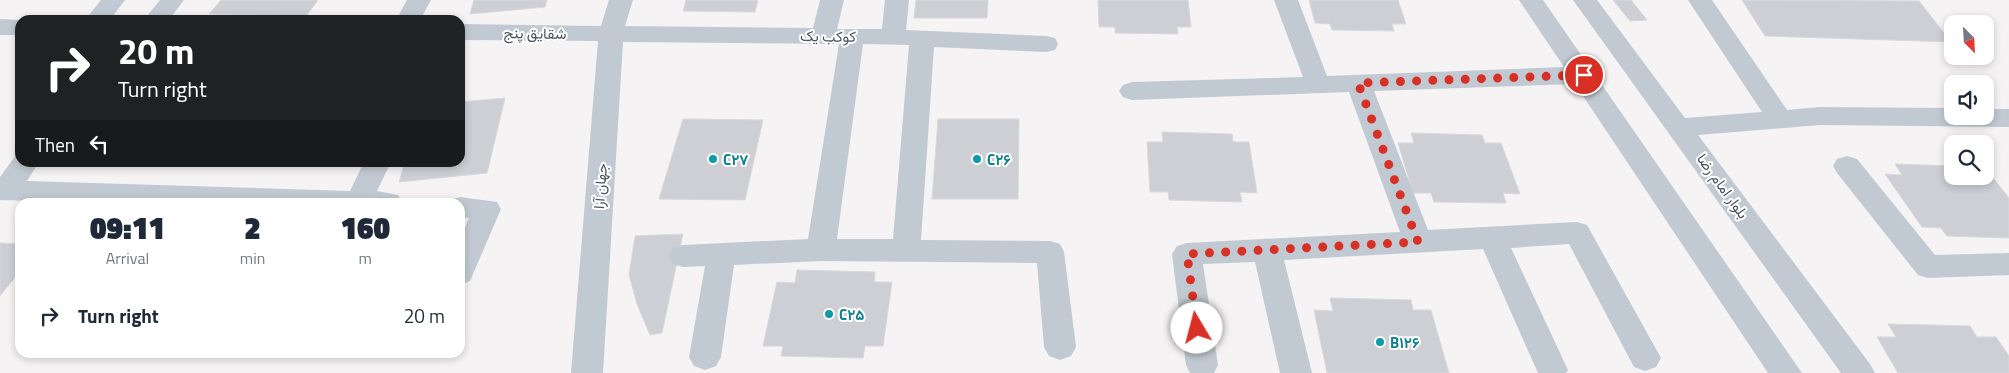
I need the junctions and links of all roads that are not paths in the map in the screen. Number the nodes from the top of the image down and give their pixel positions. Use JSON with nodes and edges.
{"nodes":[{"id":1,"x":114,"y":0,"type":"edge"},
{"id":2,"x":172,"y":0,"type":"edge"},
{"id":3,"x":419,"y":0,"type":"edge"},
{"id":4,"x":621,"y":0,"type":"edge"},
{"id":5,"x":832,"y":0,"type":"edge"},
{"id":6,"x":897,"y":0,"type":"edge"},
{"id":7,"x":1286,"y":0,"type":"edge"},
{"id":8,"x":1531,"y":0,"type":"edge"},
{"id":9,"x":1585,"y":0,"type":"edge"},
{"id":10,"x":1700,"y":0,"type":"edge"},
{"id":11,"x":101,"y":15,"type":"edge"},
{"id":12,"x":160,"y":15,"type":"edge"},
{"id":13,"x":411,"y":15,"type":"edge"},
{"id":14,"x":0,"y":27,"type":"edge"},
{"id":15,"x":15,"y":27,"type":"edge"},
{"id":16,"x":465,"y":32,"type":"edge"},
{"id":17,"x":611,"y":34,"type":"junction"},
{"id":18,"x":823,"y":36,"type":"junction"},
{"id":19,"x":852,"y":36,"type":"junction"},
{"id":20,"x":893,"y":37,"type":"junction"},
{"id":21,"x":922,"y":38,"type":"junction"},
{"id":22,"x":1046,"y":44,"type":"dead end"},
{"id":23,"x":1584,"y":75,"type":"junction"},
{"id":24,"x":1358,"y":83,"type":"junction"},
{"id":25,"x":1318,"y":84,"type":"junction"},
{"id":26,"x":1132,"y":91,"type":"dead end"},
{"id":27,"x":2009,"y":118,"type":"edge"},
{"id":28,"x":1780,"y":119,"type":"junction"},
{"id":29,"x":1681,"y":127,"type":"junction"},
{"id":30,"x":1847,"y":166,"type":"dead end"},
{"id":31,"x":22,"y":167,"type":"edge"},
{"id":32,"x":376,"y":167,"type":"edge"},
{"id":33,"x":3,"y":190,"type":"edge"},
{"id":34,"x":148,"y":198,"type":"edge"},
{"id":35,"x":360,"y":198,"type":"edge"},
{"id":36,"x":465,"y":207,"type":"edge"},
{"id":37,"x":1492,"y":238,"type":"junction"},
{"id":38,"x":1418,"y":242,"type":"junction"},
{"id":39,"x":821,"y":250,"type":"junction"},
{"id":40,"x":1266,"y":250,"type":"junction"},
{"id":41,"x":906,"y":251,"type":"junction"},
{"id":42,"x":721,"y":255,"type":"junction"},
{"id":43,"x":683,"y":256,"type":"dead end"},
{"id":44,"x":465,"y":261,"type":"edge"},
{"id":45,"x":2009,"y":264,"type":"edge"},
{"id":46,"x":1762,"y":338,"type":"junction"},
{"id":47,"x":1060,"y":347,"type":"dead end"},
{"id":48,"x":704,"y":357,"type":"dead end"},
{"id":49,"x":1645,"y":358,"type":"dead end"},
{"id":50,"x":1202,"y":365,"type":"dead end"},
{"id":51,"x":1552,"y":370,"type":"dead end"},
{"id":52,"x":587,"y":373,"type":"edge"},
{"id":53,"x":1296,"y":373,"type":"edge"},
{"id":54,"x":1772,"y":373,"type":"edge"},
{"id":55,"x":1786,"y":373,"type":"edge"},
{"id":56,"x":1860,"y":373,"type":"edge"}],
"edges":[{"from":1,"to":11,"type":"street"},
{"from":2,"to":12,"type":"street"},
{"from":3,"to":13,"type":"street"},
{"from":4,"to":17,"type":"street","name":"جهان آرا"},
{"from":5,"to":18,"type":"street"},
{"from":6,"to":20,"type":"street"},
{"from":7,"to":25,"type":"street"},
{"from":8,"to":23,"type":"street"},
{"from":9,"to":29,"type":"street","name":"بلوار امام رضا"},
{"from":10,"to":28,"type":"street"},
{"from":14,"to":15,"type":"street"},
{"from":16,"to":17,"type":"street","name":"شقایق پنج"},
{"from":17,"to":18,"type":"street","name":"کوکب یک"},
{"from":17,"to":52,"type":"street","name":"جهان آرا"},
{"from":18,"to":19,"type":"street","name":"کوکب یک"},
{"from":19,"to":20,"type":"street","name":"کوکب یک"},
{"from":19,"to":39,"type":"street"},
{"from":20,"to":21,"type":"street","name":"کوکب یک"},
{"from":21,"to":22,"type":"street","name":"کوکب یک"},
{"from":21,"to":41,"type":"street"},
{"from":23,"to":24,"type":"street"},
{"from":23,"to":46,"type":"street"},
{"from":24,"to":25,"type":"street"},
{"from":24,"to":38,"type":"street"},
{"from":25,"to":26,"type":"street"},
{"from":27,"to":28,"type":"street"},
{"from":28,"to":29,"type":"street"},
{"from":29,"to":56,"type":"street","name":"بلوار امام رضا"},
{"from":30,"to":45,"type":"street"},
{"from":31,"to":33,"type":"street"},
{"from":32,"to":35,"type":"street"},
{"from":33,"to":34,"type":"street"},
{"from":36,"to":44,"type":"street"},
{"from":37,"to":38,"type":"street"},
{"from":37,"to":49,"type":"street"},
{"from":37,"to":51,"type":"street"},
{"from":38,"to":40,"type":"street"},
{"from":39,"to":41,"type":"street"},
{"from":39,"to":42,"type":"street"},
{"from":40,"to":50,"type":"street"},
{"from":40,"to":53,"type":"street"},
{"from":41,"to":47,"type":"street"},
{"from":42,"to":43,"type":"street"},
{"from":42,"to":48,"type":"street"},
{"from":46,"to":54,"type":"street"},
{"from":46,"to":55,"type":"street"}]}
